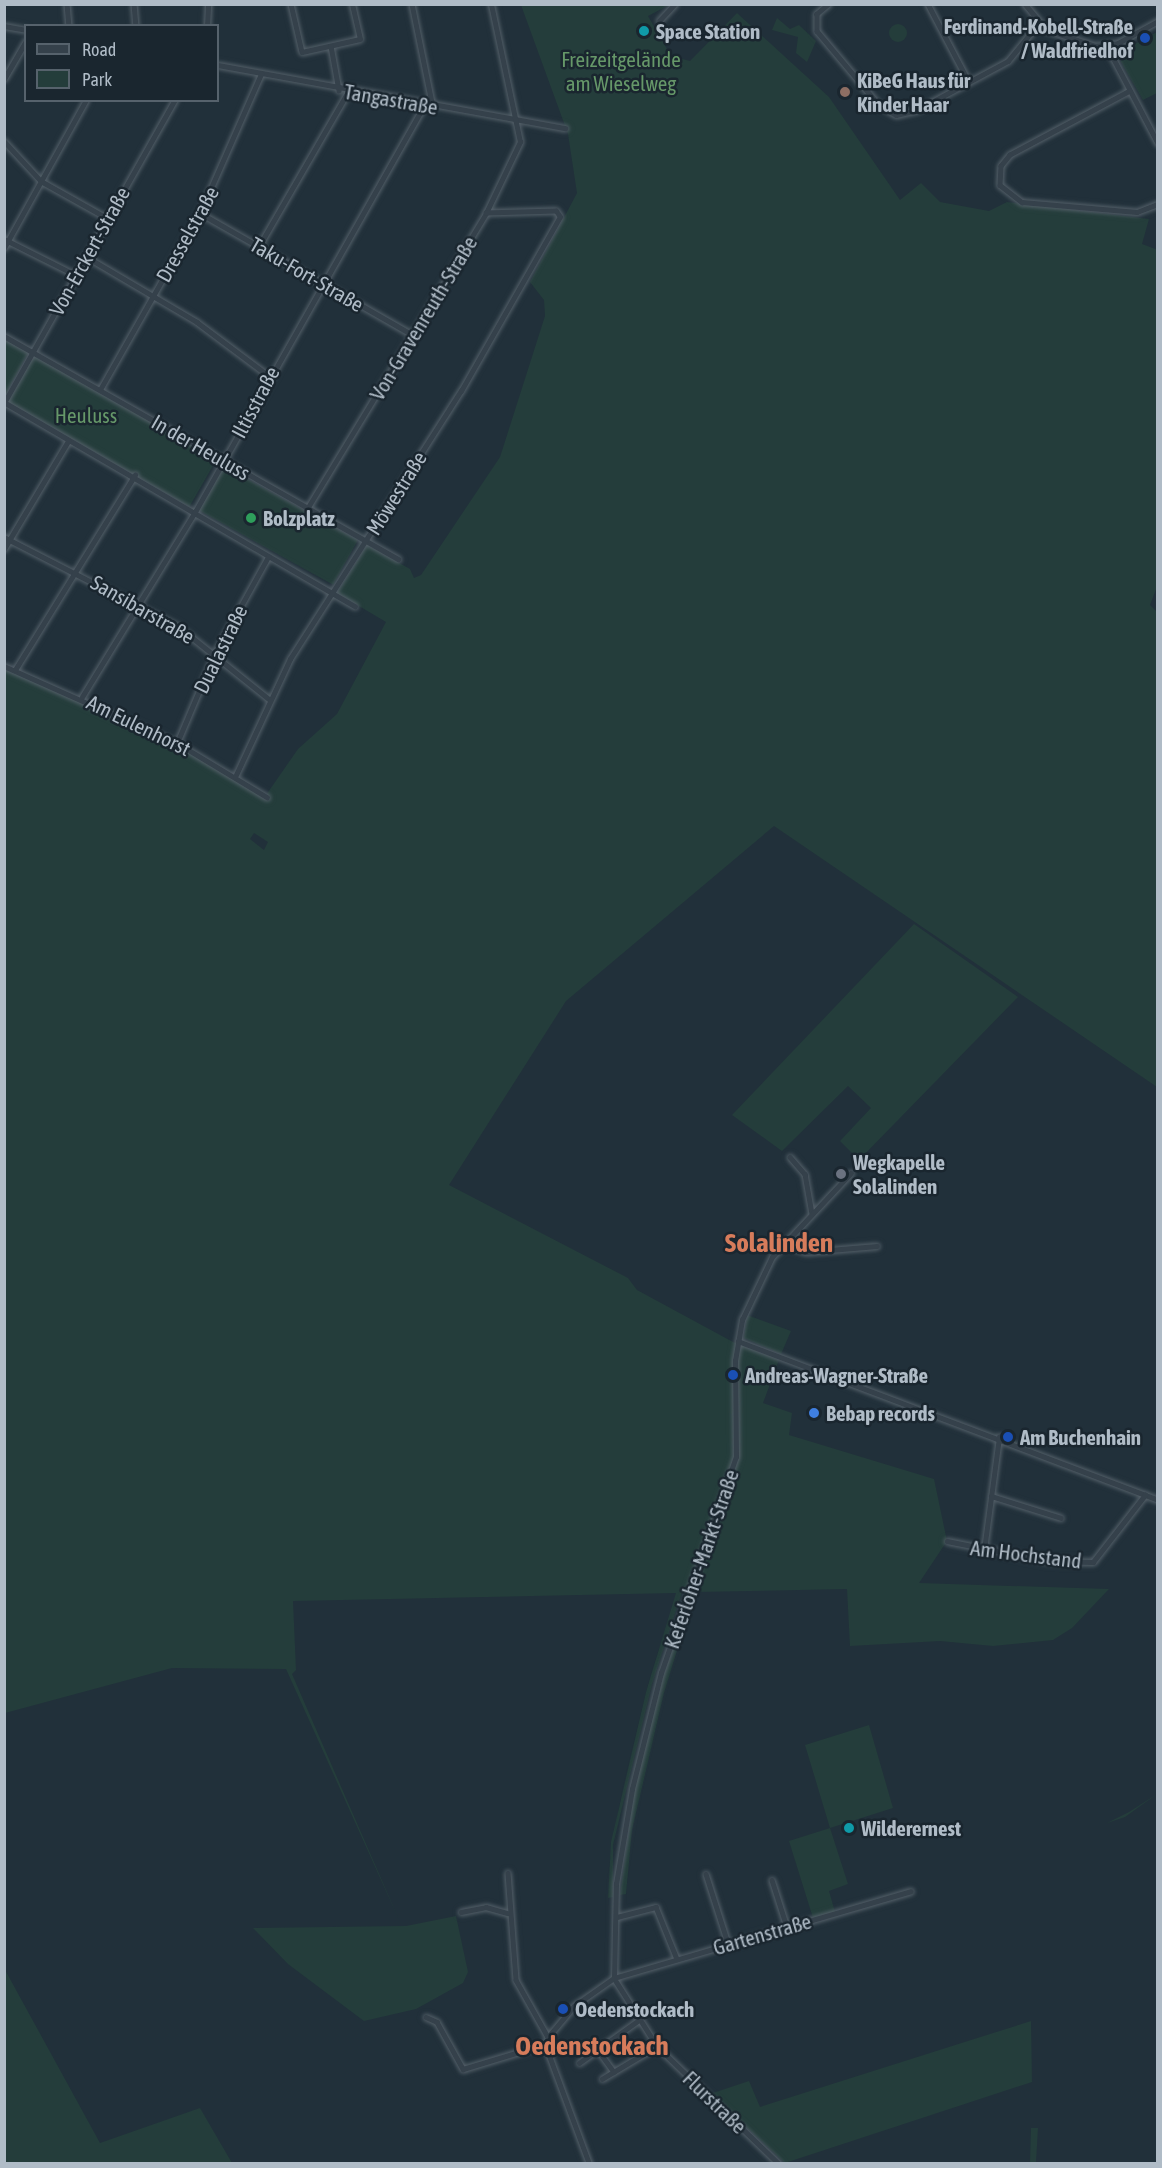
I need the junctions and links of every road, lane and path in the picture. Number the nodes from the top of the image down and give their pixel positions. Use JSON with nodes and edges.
{"nodes":[{"id":1,"x":67,"y":4,"type":"edge"},
{"id":2,"x":134,"y":4,"type":"edge"},
{"id":3,"x":208,"y":4,"type":"edge"},
{"id":4,"x":291,"y":4,"type":"edge"},
{"id":5,"x":352,"y":4,"type":"edge"},
{"id":6,"x":412,"y":4,"type":"edge"},
{"id":7,"x":491,"y":4,"type":"edge"},
{"id":8,"x":675,"y":4,"type":"edge"},
{"id":9,"x":829,"y":4,"type":"edge"},
{"id":10,"x":928,"y":4,"type":"edge"},
{"id":11,"x":1025,"y":4,"type":"edge"},
{"id":12,"x":659,"y":21,"type":"dead end"},
{"id":13,"x":1158,"y":21,"type":"edge"},
{"id":14,"x":69,"y":24,"type":"edge"},
{"id":15,"x":135,"y":24,"type":"edge"},
{"id":16,"x":207,"y":24,"type":"edge"},
{"id":17,"x":1038,"y":24,"type":"junction"},
{"id":18,"x":4,"y":26,"type":"edge"},
{"id":19,"x":24,"y":30,"type":"edge"},
{"id":20,"x":24,"y":45,"type":"edge"},
{"id":21,"x":331,"y":46,"type":"junction"},
{"id":22,"x":1107,"y":46,"type":"junction"},
{"id":23,"x":219,"y":65,"type":"edge"},
{"id":24,"x":261,"y":74,"type":"junction"},
{"id":25,"x":4,"y":80,"type":"edge"},
{"id":26,"x":969,"y":81,"type":"junction"},
{"id":27,"x":339,"y":90,"type":"junction"},
{"id":28,"x":1130,"y":91,"type":"junction"},
{"id":29,"x":348,"y":92,"type":"junction"},
{"id":30,"x":85,"y":102,"type":"edge"},
{"id":31,"x":174,"y":102,"type":"edge"},
{"id":32,"x":424,"y":106,"type":"junction"},
{"id":33,"x":434,"y":107,"type":"junction"},
{"id":34,"x":517,"y":121,"type":"junction"},
{"id":35,"x":565,"y":128,"type":"dead end"},
{"id":36,"x":4,"y":141,"type":"edge"},
{"id":37,"x":1158,"y":143,"type":"edge"},
{"id":38,"x":41,"y":181,"type":"junction"},
{"id":39,"x":1158,"y":204,"type":"edge"},
{"id":40,"x":200,"y":213,"type":"junction"},
{"id":41,"x":486,"y":213,"type":"junction"},
{"id":42,"x":107,"y":218,"type":"junction"},
{"id":43,"x":7,"y":239,"type":"edge"},
{"id":44,"x":259,"y":246,"type":"junction"},
{"id":45,"x":4,"y":248,"type":"edge"},
{"id":46,"x":85,"y":256,"type":"junction"},
{"id":47,"x":74,"y":274,"type":"junction"},
{"id":48,"x":321,"y":281,"type":"junction"},
{"id":49,"x":152,"y":297,"type":"junction"},
{"id":50,"x":413,"y":335,"type":"junction"},
{"id":51,"x":4,"y":336,"type":"edge"},
{"id":52,"x":33,"y":350,"type":"junction"},
{"id":53,"x":269,"y":376,"type":"junction"},
{"id":54,"x":100,"y":388,"type":"junction"},
{"id":55,"x":5,"y":403,"type":"edge"},
{"id":56,"x":68,"y":441,"type":"junction"},
{"id":57,"x":224,"y":460,"type":"junction"},
{"id":58,"x":135,"y":475,"type":"junction"},
{"id":59,"x":307,"y":509,"type":"junction"},
{"id":60,"x":195,"y":512,"type":"junction"},
{"id":61,"x":7,"y":539,"type":"edge"},
{"id":62,"x":365,"y":542,"type":"junction"},
{"id":63,"x":4,"y":549,"type":"edge"},
{"id":64,"x":268,"y":557,"type":"junction"},
{"id":65,"x":398,"y":559,"type":"dead end"},
{"id":66,"x":77,"y":572,"type":"junction"},
{"id":67,"x":332,"y":593,"type":"junction"},
{"id":68,"x":141,"y":604,"type":"junction"},
{"id":69,"x":355,"y":606,"type":"dead end"},
{"id":70,"x":215,"y":653,"type":"junction"},
{"id":71,"x":4,"y":666,"type":"edge"},
{"id":72,"x":15,"y":670,"type":"junction"},
{"id":73,"x":82,"y":697,"type":"junction"},
{"id":74,"x":269,"y":699,"type":"junction"},
{"id":75,"x":177,"y":743,"type":"junction"},
{"id":76,"x":235,"y":777,"type":"junction"},
{"id":77,"x":267,"y":797,"type":"dead end"},
{"id":78,"x":789,"y":1157,"type":"dead end"},
{"id":79,"x":851,"y":1173,"type":"dead end"},
{"id":80,"x":812,"y":1212,"type":"junction"},
{"id":81,"x":783,"y":1244,"type":"junction"},
{"id":82,"x":877,"y":1246,"type":"dead end"},
{"id":83,"x":738,"y":1341,"type":"junction"},
{"id":84,"x":999,"y":1437,"type":"junction"},
{"id":85,"x":1145,"y":1495,"type":"junction"},
{"id":86,"x":991,"y":1496,"type":"junction"},
{"id":87,"x":1158,"y":1500,"type":"edge"},
{"id":88,"x":1061,"y":1518,"type":"dead end"},
{"id":89,"x":947,"y":1541,"type":"dead end"},
{"id":90,"x":984,"y":1550,"type":"junction"},
{"id":91,"x":508,"y":1873,"type":"dead end"},
{"id":92,"x":706,"y":1874,"type":"dead end"},
{"id":93,"x":772,"y":1880,"type":"dead end"},
{"id":94,"x":911,"y":1891,"type":"dead end"},
{"id":95,"x":461,"y":1912,"type":"dead end"},
{"id":96,"x":507,"y":1912,"type":"junction"},
{"id":97,"x":617,"y":1917,"type":"junction"},
{"id":98,"x":787,"y":1927,"type":"junction"},
{"id":99,"x":728,"y":1943,"type":"junction"},
{"id":100,"x":677,"y":1959,"type":"junction"},
{"id":101,"x":614,"y":1978,"type":"junction"},
{"id":102,"x":426,"y":2017,"type":"dead end"},
{"id":103,"x":639,"y":2020,"type":"junction"},
{"id":104,"x":548,"y":2037,"type":"junction"},
{"id":105,"x":546,"y":2044,"type":"junction"},
{"id":106,"x":657,"y":2046,"type":"junction"},
{"id":107,"x":598,"y":2050,"type":"junction"},
{"id":108,"x":579,"y":2063,"type":"dead end"},
{"id":109,"x":614,"y":2072,"type":"junction"},
{"id":110,"x":602,"y":2079,"type":"dead end"},
{"id":111,"x":589,"y":2163,"type":"edge"},
{"id":112,"x":779,"y":2163,"type":"edge"}],
"edges":[{"from":1,"to":14,"type":"street"},
{"from":2,"to":15,"type":"street"},
{"from":3,"to":16,"type":"street"},
{"from":4,"to":21,"type":"street"},
{"from":5,"to":21,"type":"street"},
{"from":6,"to":33,"type":"street"},
{"from":7,"to":34,"type":"street","name":"Von-Gravenreuth-Straße"},
{"from":8,"to":12,"type":"street"},
{"from":9,"to":26,"type":"street"},
{"from":10,"to":26,"type":"street"},
{"from":11,"to":17,"type":"street"},
{"from":13,"to":22,"type":"street"},
{"from":17,"to":22,"type":"street"},
{"from":17,"to":26,"type":"street"},
{"from":18,"to":19,"type":"street"},
{"from":20,"to":25,"type":"street"},
{"from":21,"to":27,"type":"street"},
{"from":22,"to":28,"type":"street"},
{"from":23,"to":24,"type":"street","name":"Tangastraße"},
{"from":24,"to":27,"type":"street","name":"Tangastraße"},
{"from":24,"to":40,"type":"street","name":"Dresselstraße"},
{"from":27,"to":29,"type":"street","name":"Tangastraße"},
{"from":28,"to":37,"type":"street"},
{"from":28,"to":39,"type":"street"},
{"from":29,"to":32,"type":"street","name":"Tangastraße"},
{"from":29,"to":44,"type":"street"},
{"from":30,"to":38,"type":"street"},
{"from":31,"to":42,"type":"street","name":"Von-Erckert-Straße"},
{"from":32,"to":33,"type":"street","name":"Tangastraße"},
{"from":32,"to":48,"type":"street","name":"Iltisstraße"},
{"from":33,"to":34,"type":"street","name":"Tangastraße"},
{"from":34,"to":35,"type":"street","name":"Tangastraße"},
{"from":34,"to":41,"type":"street","name":"Von-Gravenreuth-Straße"},
{"from":36,"to":38,"type":"street"},
{"from":38,"to":42,"type":"street"},
{"from":38,"to":43,"type":"street"},
{"from":40,"to":44,"type":"street","name":"Taku-Fort-Straße"},
{"from":40,"to":49,"type":"street","name":"Dresselstraße"},
{"from":41,"to":50,"type":"street","name":"Von-Gravenreuth-Straße"},
{"from":41,"to":62,"type":"street","name":"Möwestraße"},
{"from":42,"to":46,"type":"street","name":"Von-Erckert-Straße"},
{"from":43,"to":45,"type":"street"},
{"from":43,"to":47,"type":"street"},
{"from":44,"to":48,"type":"street","name":"Taku-Fort-Straße"},
{"from":46,"to":47,"type":"street","name":"Von-Erckert-Straße"},
{"from":46,"to":49,"type":"street"},
{"from":47,"to":52,"type":"street","name":"Von-Erckert-Straße"},
{"from":48,"to":50,"type":"street","name":"Taku-Fort-Straße"},
{"from":48,"to":53,"type":"street","name":"Iltisstraße"},
{"from":49,"to":53,"type":"street"},
{"from":49,"to":54,"type":"street","name":"Dresselstraße"},
{"from":50,"to":59,"type":"street","name":"Von-Gravenreuth-Straße"},
{"from":51,"to":52,"type":"street","name":"In der Heuluss"},
{"from":52,"to":54,"type":"street","name":"In der Heuluss"},
{"from":52,"to":55,"type":"street","name":"Von-Erckert-Straße"},
{"from":53,"to":57,"type":"street","name":"Iltisstraße"},
{"from":54,"to":57,"type":"street","name":"In der Heuluss"},
{"from":55,"to":56,"type":"street"},
{"from":56,"to":58,"type":"street"},
{"from":56,"to":61,"type":"street"},
{"from":57,"to":59,"type":"street","name":"In der Heuluss"},
{"from":57,"to":60,"type":"street","name":"Iltisstraße"},
{"from":58,"to":60,"type":"street"},
{"from":58,"to":66,"type":"street"},
{"from":59,"to":62,"type":"street","name":"In der Heuluss"},
{"from":60,"to":64,"type":"street"},
{"from":60,"to":68,"type":"street","name":"Iltisstraße"},
{"from":61,"to":63,"type":"street"},
{"from":61,"to":66,"type":"street","name":"Sansibarstraße"},
{"from":62,"to":65,"type":"street","name":"In der Heuluss"},
{"from":62,"to":67,"type":"street","name":"Möwestraße"},
{"from":64,"to":67,"type":"street"},
{"from":64,"to":70,"type":"street","name":"Dualastraße"},
{"from":66,"to":68,"type":"street","name":"Sansibarstraße"},
{"from":66,"to":72,"type":"street"},
{"from":67,"to":69,"type":"street"},
{"from":67,"to":74,"type":"street","name":"Möwestraße"},
{"from":68,"to":70,"type":"street","name":"Sansibarstraße"},
{"from":68,"to":73,"type":"street","name":"Iltisstraße"},
{"from":70,"to":74,"type":"street","name":"Sansibarstraße"},
{"from":70,"to":75,"type":"street","name":"Dualastraße"},
{"from":71,"to":72,"type":"street","name":"Am Eulenhorst"},
{"from":72,"to":73,"type":"street","name":"Am Eulenhorst"},
{"from":73,"to":75,"type":"street","name":"Am Eulenhorst"},
{"from":74,"to":76,"type":"street","name":"Möwestraße"},
{"from":75,"to":76,"type":"street","name":"Am Eulenhorst"},
{"from":76,"to":77,"type":"street","name":"Am Eulenhorst"},
{"from":78,"to":80,"type":"street"},
{"from":79,"to":80,"type":"street","name":"Keferloher-Markt-Straße"},
{"from":80,"to":81,"type":"street","name":"Keferloher-Markt-Straße"},
{"from":81,"to":82,"type":"street"},
{"from":81,"to":83,"type":"street","name":"Keferloher-Markt-Straße"},
{"from":83,"to":84,"type":"street"},
{"from":83,"to":97,"type":"street","name":"Keferloher-Markt-Straße"},
{"from":84,"to":85,"type":"street"},
{"from":84,"to":86,"type":"street"},
{"from":85,"to":87,"type":"street"},
{"from":85,"to":90,"type":"street","name":"Am Hochstand"},
{"from":86,"to":88,"type":"street"},
{"from":86,"to":90,"type":"street"},
{"from":89,"to":90,"type":"street","name":"Am Hochstand"},
{"from":91,"to":96,"type":"street"},
{"from":92,"to":99,"type":"street"},
{"from":93,"to":98,"type":"street"},
{"from":94,"to":98,"type":"street","name":"Gartenstraße"},
{"from":95,"to":96,"type":"street"},
{"from":96,"to":104,"type":"street"},
{"from":97,"to":100,"type":"street"},
{"from":97,"to":101,"type":"street","name":"Keferloher-Markt-Straße"},
{"from":98,"to":99,"type":"street","name":"Gartenstraße"},
{"from":99,"to":100,"type":"street","name":"Gartenstraße"},
{"from":100,"to":101,"type":"street","name":"Gartenstraße"},
{"from":101,"to":103,"type":"street","name":"Flurstraße"},
{"from":101,"to":104,"type":"street","name":"Gartenstraße"},
{"from":102,"to":105,"type":"street"},
{"from":103,"to":106,"type":"street","name":"Flurstraße"},
{"from":103,"to":107,"type":"street"},
{"from":104,"to":105,"type":"street"},
{"from":105,"to":111,"type":"street"},
{"from":106,"to":109,"type":"street"},
{"from":106,"to":112,"type":"street","name":"Flurstraße"},
{"from":107,"to":108,"type":"street"},
{"from":107,"to":109,"type":"street"},
{"from":109,"to":110,"type":"street"}]}
